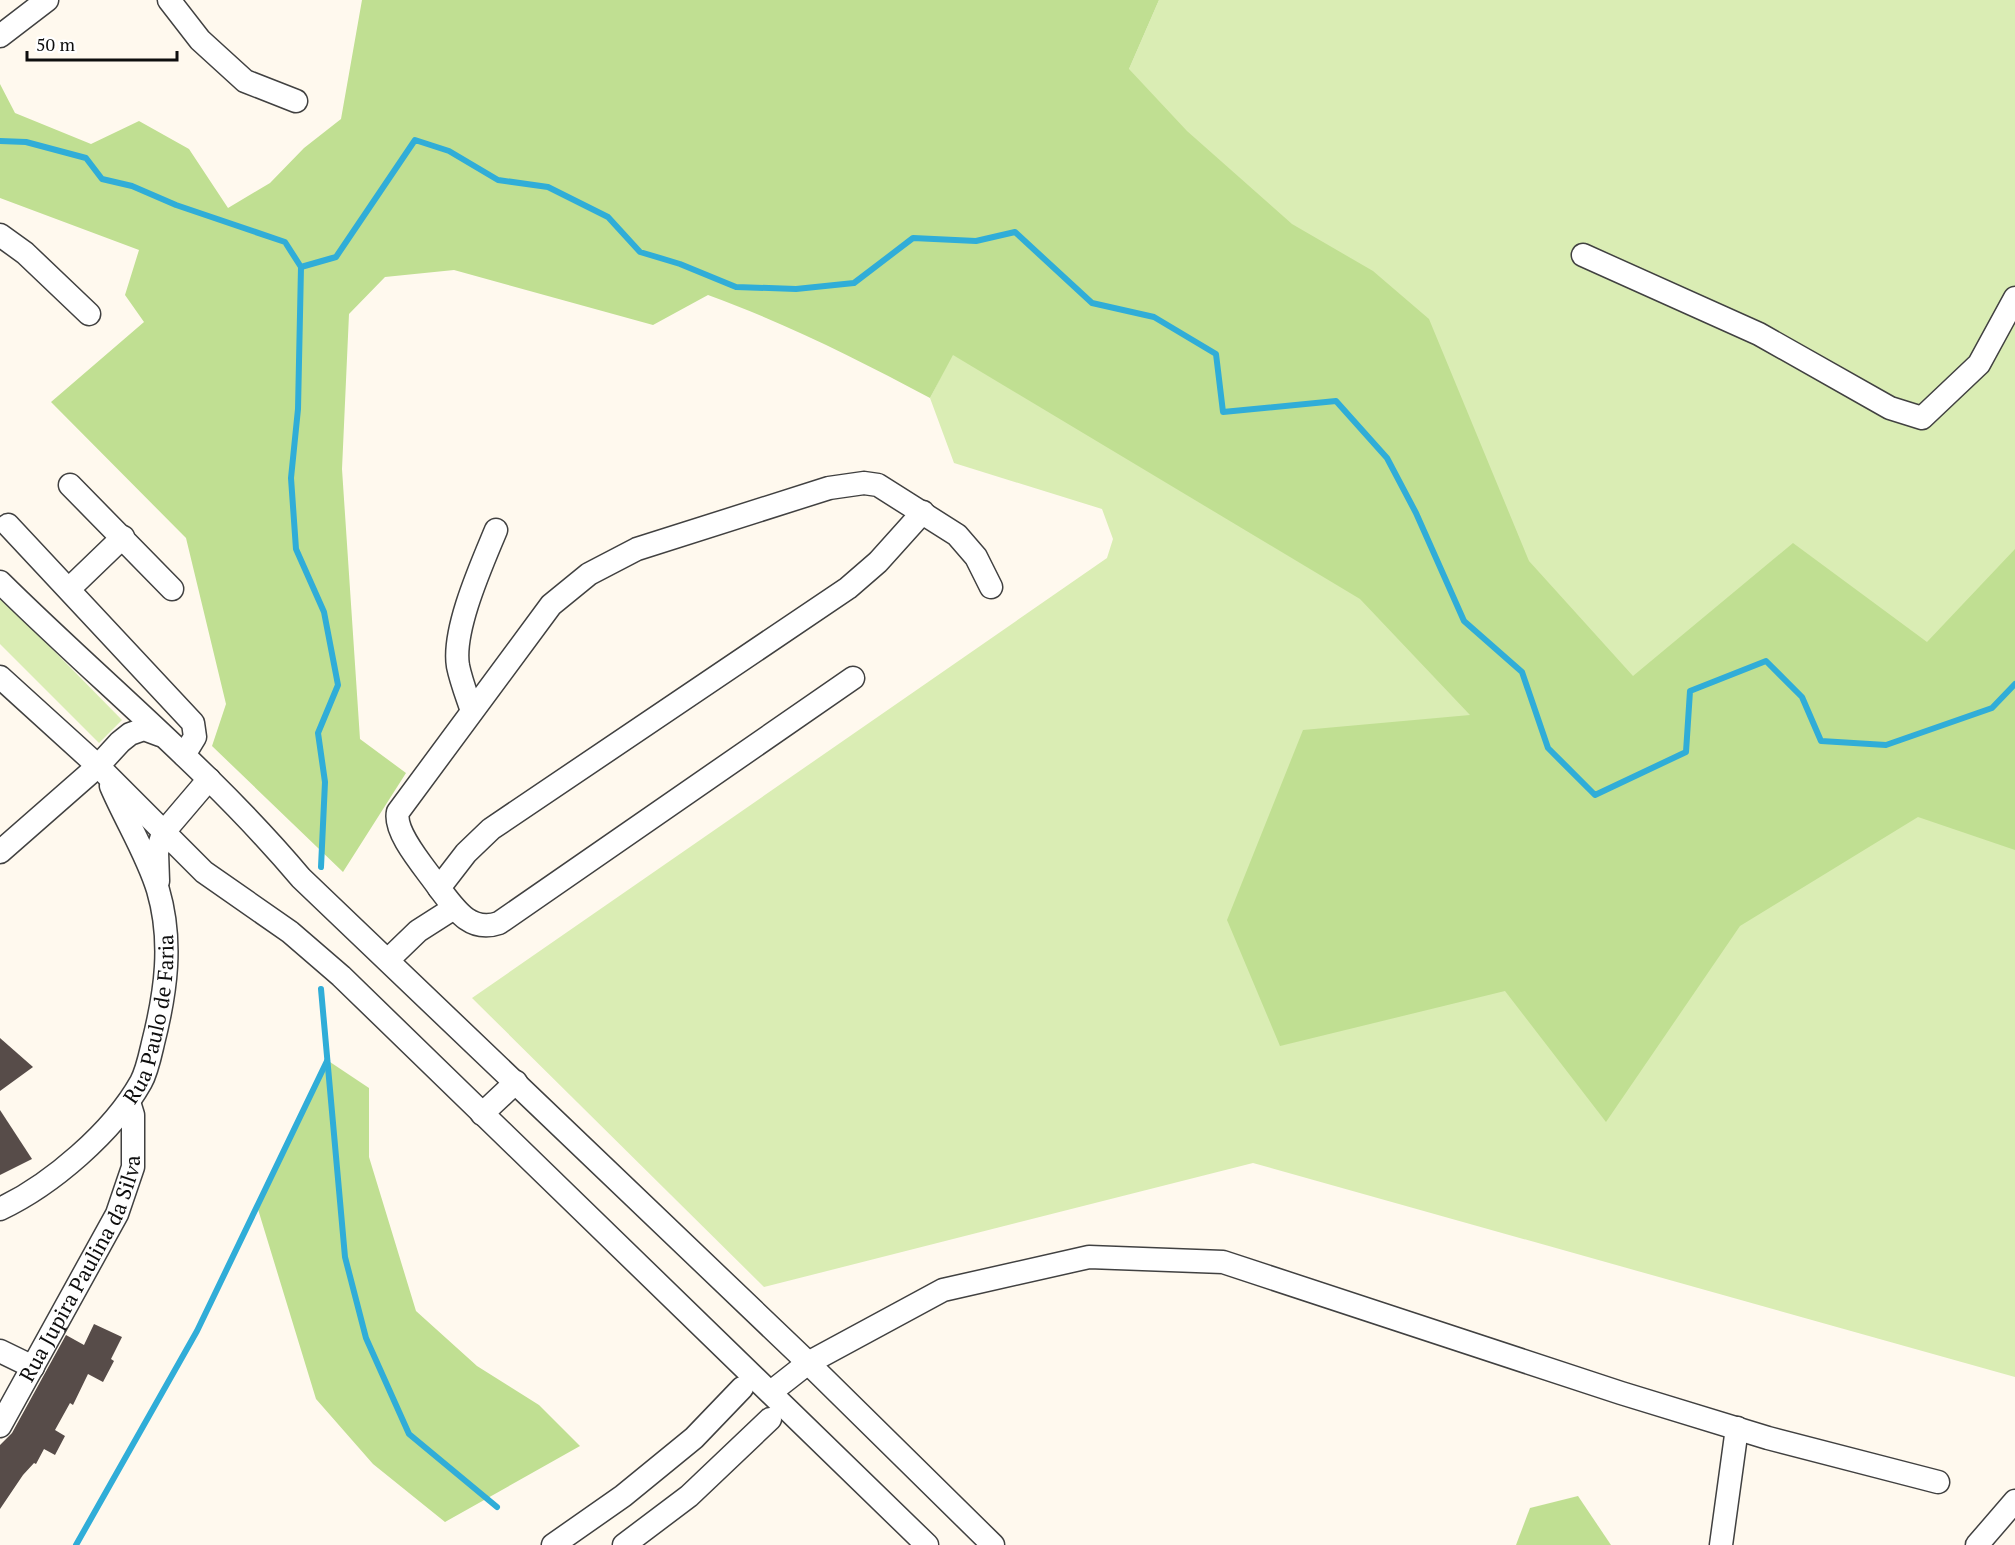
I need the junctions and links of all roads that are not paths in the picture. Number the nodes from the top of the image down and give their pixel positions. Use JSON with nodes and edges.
{"nodes":[{"id":1,"x":48,"y":0,"type":"edge"},
{"id":2,"x":169,"y":0,"type":"edge"},
{"id":3,"x":0,"y":36,"type":"edge"},
{"id":4,"x":296,"y":102,"type":"dead end"},
{"id":5,"x":0,"y":235,"type":"edge"},
{"id":6,"x":1583,"y":255,"type":"dead end"},
{"id":7,"x":2015,"y":298,"type":"edge"},
{"id":8,"x":89,"y":314,"type":"dead end"},
{"id":9,"x":70,"y":485,"type":"dead end"},
{"id":10,"x":923,"y":512,"type":"junction"},
{"id":11,"x":8,"y":525,"type":"dead end"},
{"id":12,"x":496,"y":531,"type":"dead end"},
{"id":13,"x":123,"y":537,"type":"junction"},
{"id":14,"x":0,"y":582,"type":"edge"},
{"id":15,"x":991,"y":587,"type":"dead end"},
{"id":16,"x":69,"y":589,"type":"junction"},
{"id":17,"x":172,"y":589,"type":"dead end"},
{"id":18,"x":0,"y":677,"type":"edge"},
{"id":19,"x":853,"y":678,"type":"dead end"},
{"id":20,"x":472,"y":711,"type":"junction"},
{"id":21,"x":160,"y":735,"type":"junction"},
{"id":22,"x":184,"y":755,"type":"junction"},
{"id":23,"x":103,"y":771,"type":"junction"},
{"id":24,"x":209,"y":779,"type":"junction"},
{"id":25,"x":163,"y":833,"type":"junction"},
{"id":26,"x":0,"y":852,"type":"edge"},
{"id":27,"x":158,"y":888,"type":"junction"},
{"id":28,"x":439,"y":888,"type":"junction"},
{"id":29,"x":454,"y":908,"type":"junction"},
{"id":30,"x":389,"y":959,"type":"junction"},
{"id":31,"x":516,"y":1082,"type":"junction"},
{"id":32,"x":129,"y":1102,"type":"junction"},
{"id":33,"x":482,"y":1114,"type":"junction"},
{"id":34,"x":0,"y":1209,"type":"edge"},
{"id":35,"x":0,"y":1352,"type":"edge"},
{"id":36,"x":808,"y":1363,"type":"junction"},
{"id":37,"x":33,"y":1367,"type":"junction"},
{"id":38,"x":742,"y":1388,"type":"dead end"},
{"id":39,"x":771,"y":1392,"type":"junction"},
{"id":40,"x":770,"y":1419,"type":"dead end"},
{"id":41,"x":0,"y":1426,"type":"edge"},
{"id":42,"x":702,"y":1428,"type":"junction"},
{"id":43,"x":1737,"y":1428,"type":"junction"},
{"id":44,"x":733,"y":1453,"type":"junction"},
{"id":45,"x":1938,"y":1482,"type":"dead end"},
{"id":46,"x":2015,"y":1501,"type":"edge"},
{"id":47,"x":553,"y":1545,"type":"edge"},
{"id":48,"x":624,"y":1545,"type":"edge"},
{"id":49,"x":927,"y":1545,"type":"edge"},
{"id":50,"x":993,"y":1545,"type":"edge"},
{"id":51,"x":1721,"y":1545,"type":"edge"},
{"id":52,"x":1977,"y":1545,"type":"edge"}],
"edges":[{"from":1,"to":3,"type":"street"},
{"from":2,"to":4,"type":"street"},
{"from":5,"to":8,"type":"street"},
{"from":6,"to":7,"type":"street"},
{"from":9,"to":13,"type":"street"},
{"from":10,"to":15,"type":"street"},
{"from":10,"to":20,"type":"street"},
{"from":10,"to":28,"type":"street"},
{"from":11,"to":16,"type":"street"},
{"from":12,"to":20,"type":"street"},
{"from":13,"to":16,"type":"street"},
{"from":13,"to":17,"type":"street"},
{"from":14,"to":21,"type":"street"},
{"from":16,"to":22,"type":"street"},
{"from":18,"to":23,"type":"street"},
{"from":19,"to":29,"type":"street"},
{"from":20,"to":28,"type":"street"},
{"from":21,"to":22,"type":"street"},
{"from":21,"to":23,"type":"street"},
{"from":22,"to":24,"type":"street"},
{"from":23,"to":25,"type":"street"},
{"from":23,"to":26,"type":"street"},
{"from":23,"to":27,"type":"street","name":"Rua Paulo de Faria"},
{"from":24,"to":25,"type":"street"},
{"from":24,"to":30,"type":"street"},
{"from":25,"to":27,"type":"street"},
{"from":25,"to":33,"type":"street"},
{"from":27,"to":32,"type":"street","name":"Rua Paulo de Faria"},
{"from":28,"to":29,"type":"street"},
{"from":29,"to":30,"type":"street"},
{"from":30,"to":31,"type":"street"},
{"from":31,"to":33,"type":"street"},
{"from":31,"to":36,"type":"street"},
{"from":32,"to":34,"type":"street","name":"Rua Paulo de Faria"},
{"from":32,"to":37,"type":"street","name":"Rua Jupira Paulina da Silva"},
{"from":33,"to":39,"type":"street"},
{"from":35,"to":37,"type":"street"},
{"from":36,"to":39,"type":"street"},
{"from":36,"to":43,"type":"street"},
{"from":36,"to":50,"type":"street"},
{"from":37,"to":41,"type":"street","name":"Rua Jupira Paulina da Silva"},
{"from":38,"to":42,"type":"street"},
{"from":39,"to":49,"type":"street"},
{"from":40,"to":44,"type":"street"},
{"from":42,"to":44,"type":"street"},
{"from":42,"to":47,"type":"street"},
{"from":43,"to":45,"type":"street"},
{"from":43,"to":51,"type":"street"},
{"from":44,"to":48,"type":"street"},
{"from":46,"to":52,"type":"street"}]}
